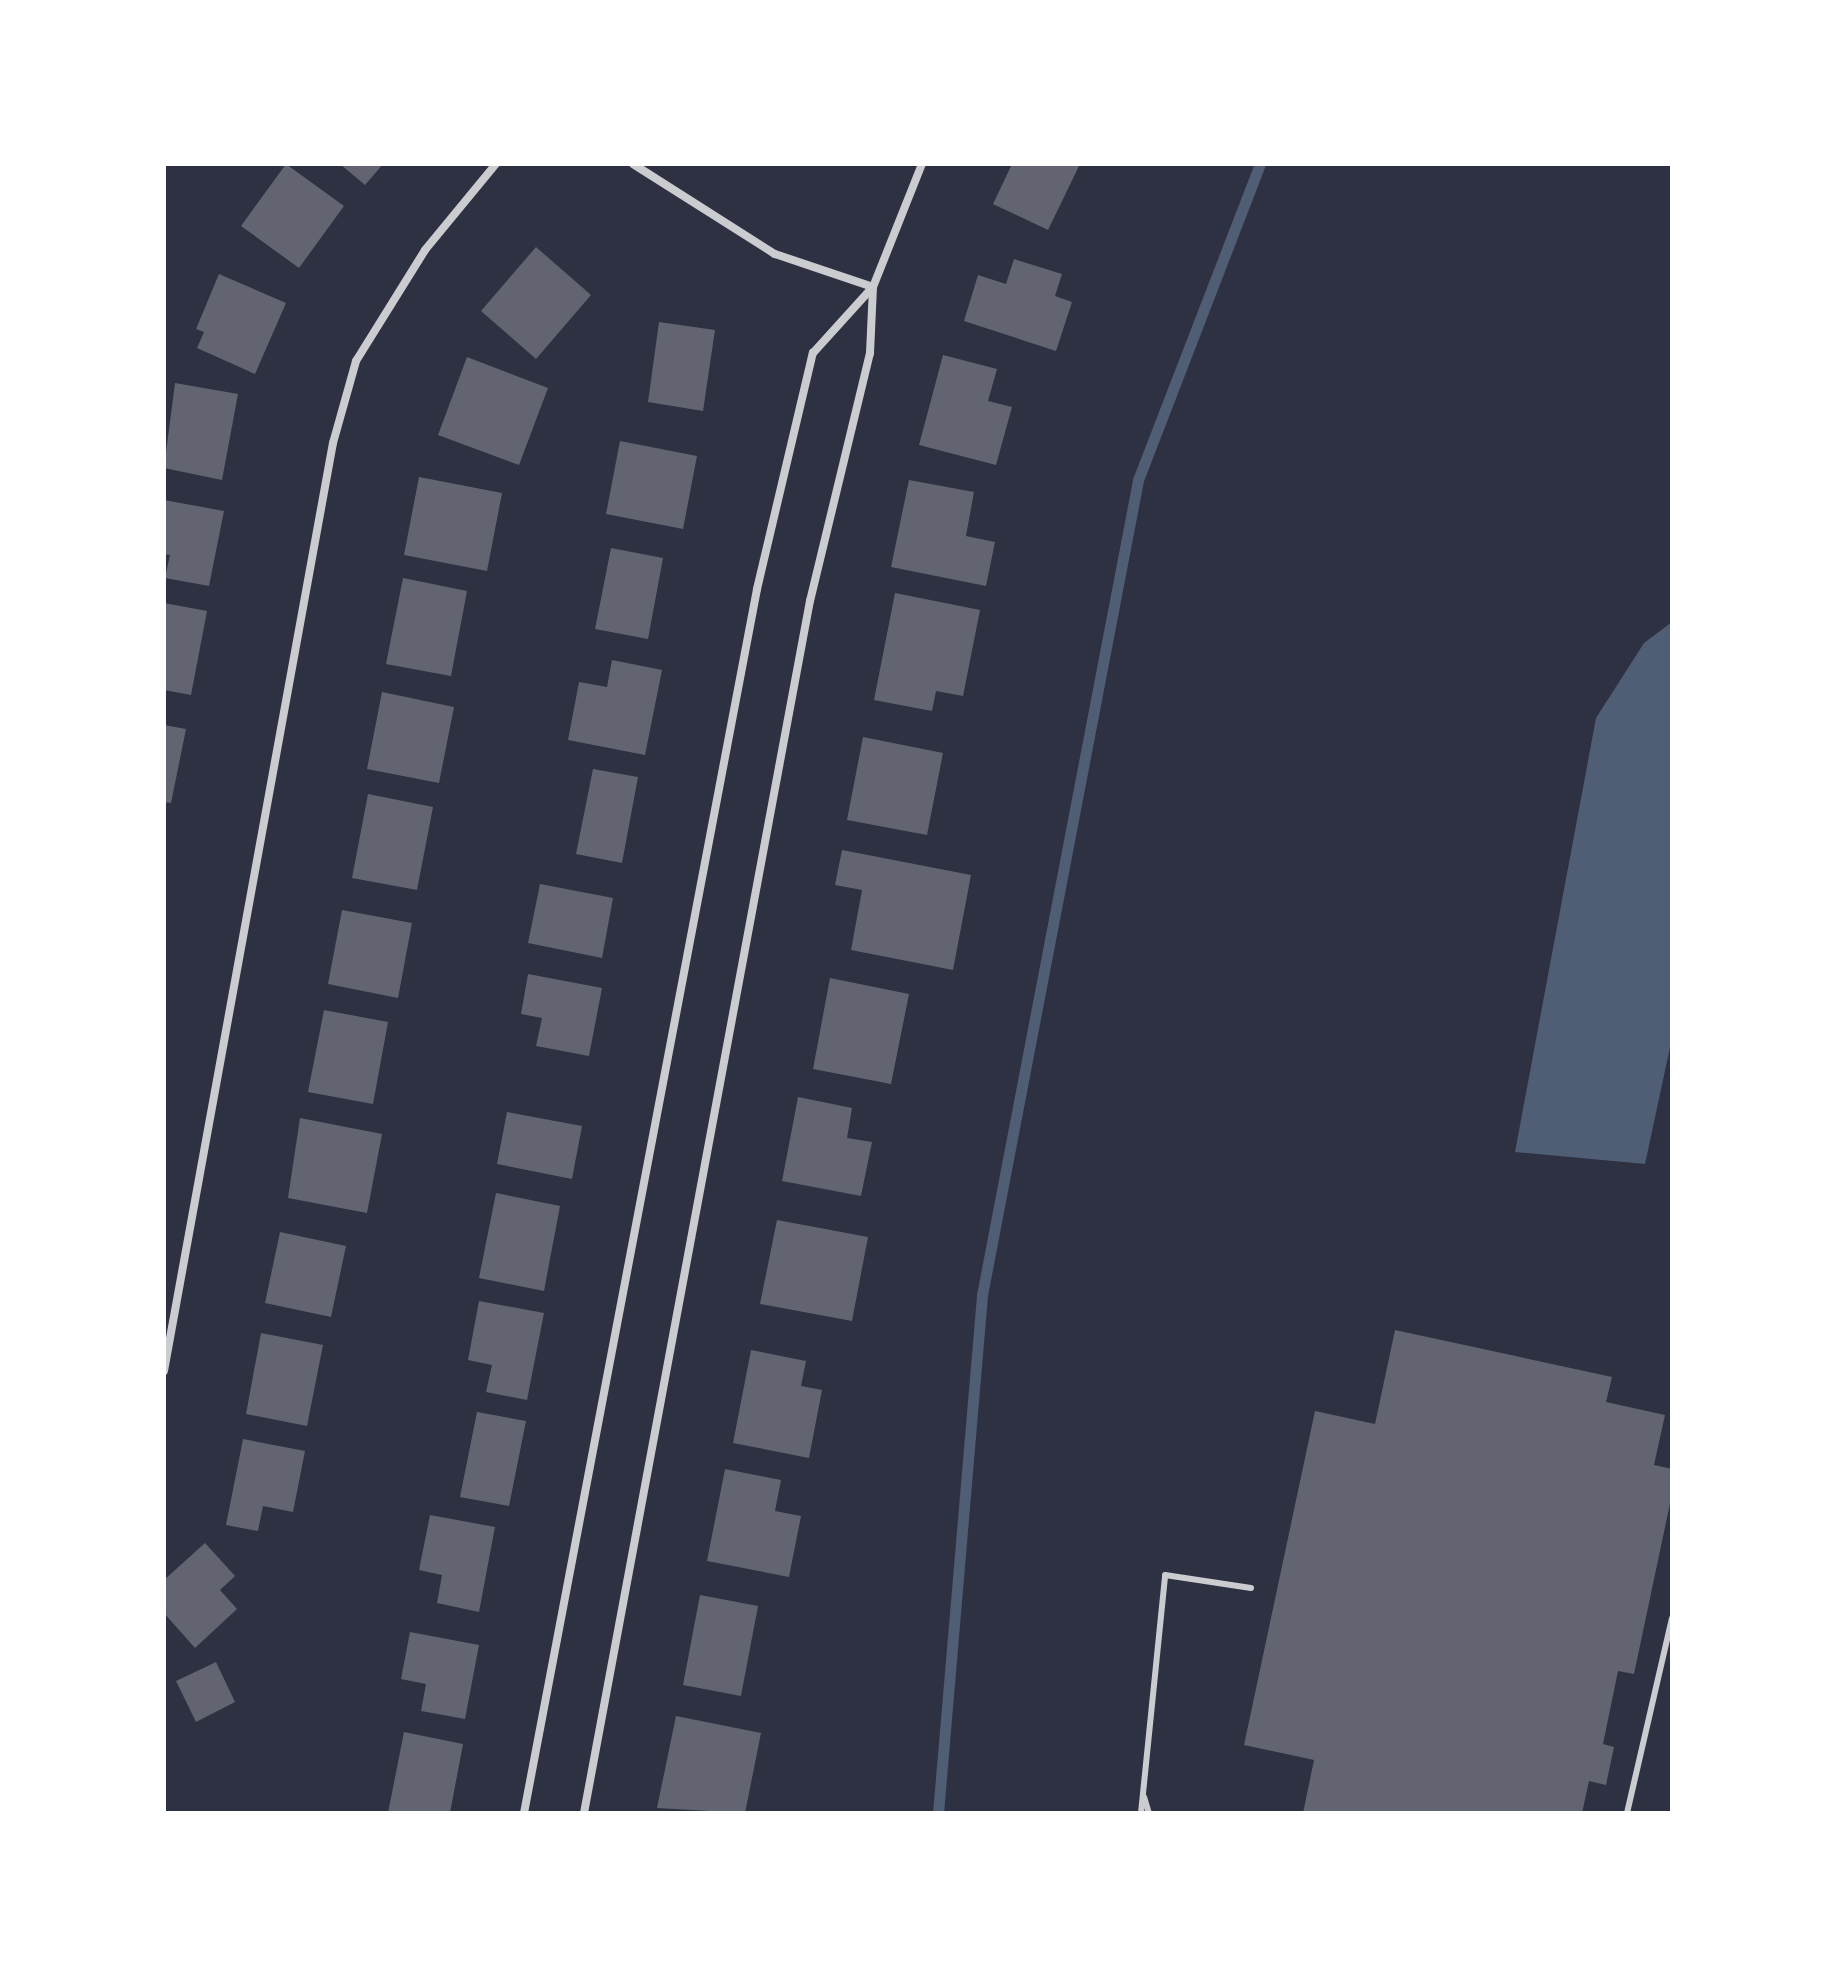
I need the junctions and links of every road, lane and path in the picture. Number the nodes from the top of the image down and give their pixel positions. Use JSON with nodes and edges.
{"nodes":[{"id":1,"x":496,"y":164,"type":"edge"},
{"id":2,"x":633,"y":164,"type":"edge"},
{"id":3,"x":922,"y":164,"type":"edge"},
{"id":4,"x":873,"y":287,"type":"junction"},
{"id":5,"x":164,"y":1371,"type":"edge"},
{"id":6,"x":1251,"y":1588,"type":"dead end"},
{"id":7,"x":1672,"y":1618,"type":"edge"},
{"id":8,"x":1143,"y":1792,"type":"junction"},
{"id":9,"x":524,"y":1813,"type":"edge"},
{"id":10,"x":584,"y":1813,"type":"edge"},
{"id":11,"x":1141,"y":1813,"type":"edge"},
{"id":12,"x":1149,"y":1813,"type":"edge"},
{"id":13,"x":1627,"y":1813,"type":"edge"}],
"edges":[{"from":1,"to":5,"type":"street"},
{"from":2,"to":4,"type":"street"},
{"from":3,"to":4,"type":"street"},
{"from":4,"to":9,"type":"street"},
{"from":4,"to":10,"type":"street"},
{"from":6,"to":8,"type":"lane"},
{"from":7,"to":13,"type":"lane"},
{"from":8,"to":11,"type":"lane"},
{"from":8,"to":12,"type":"lane"}]}
